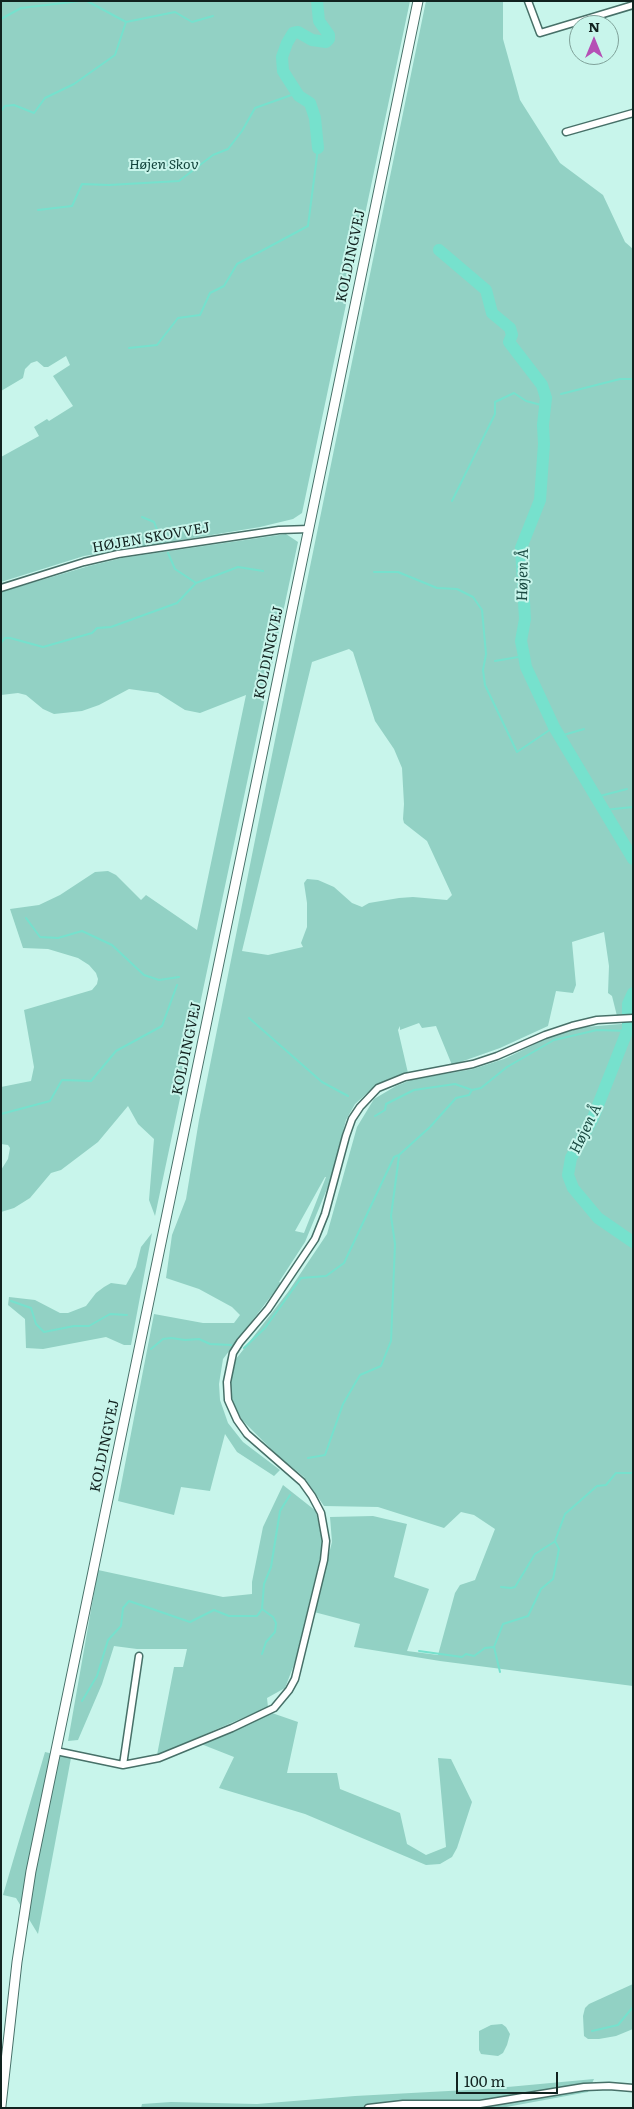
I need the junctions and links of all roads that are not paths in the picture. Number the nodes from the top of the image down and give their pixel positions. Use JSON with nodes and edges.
{"nodes":[{"id":1,"x":418,"y":1,"type":"edge"},
{"id":2,"x":528,"y":1,"type":"edge"},
{"id":3,"x":633,"y":5,"type":"edge"},
{"id":4,"x":633,"y":112,"type":"edge"},
{"id":5,"x":566,"y":132,"type":"dead end"},
{"id":6,"x":309,"y":529,"type":"junction"},
{"id":7,"x":1,"y":588,"type":"edge"},
{"id":8,"x":633,"y":1018,"type":"edge"},
{"id":9,"x":139,"y":1656,"type":"dead end"},
{"id":10,"x":56,"y":1751,"type":"junction"},
{"id":11,"x":123,"y":1765,"type":"junction"},
{"id":12,"x":633,"y":2088,"type":"edge"},
{"id":13,"x":1,"y":2106,"type":"edge"},
{"id":14,"x":368,"y":2108,"type":"edge"}],
"edges":[{"from":1,"to":6,"type":"main road","name":"KOLDINGVEJ"},
{"from":2,"to":3,"type":"street"},
{"from":4,"to":5,"type":"street"},
{"from":6,"to":7,"type":"street","name":"HØJEN SKOVVEJ"},
{"from":6,"to":10,"type":"main road","name":"KOLDINGVEJ"},
{"from":8,"to":11,"type":"street"},
{"from":9,"to":11,"type":"street"},
{"from":10,"to":11,"type":"street"},
{"from":10,"to":13,"type":"main road","name":"KOLDINGVEJ"},
{"from":12,"to":14,"type":"street"}]}
